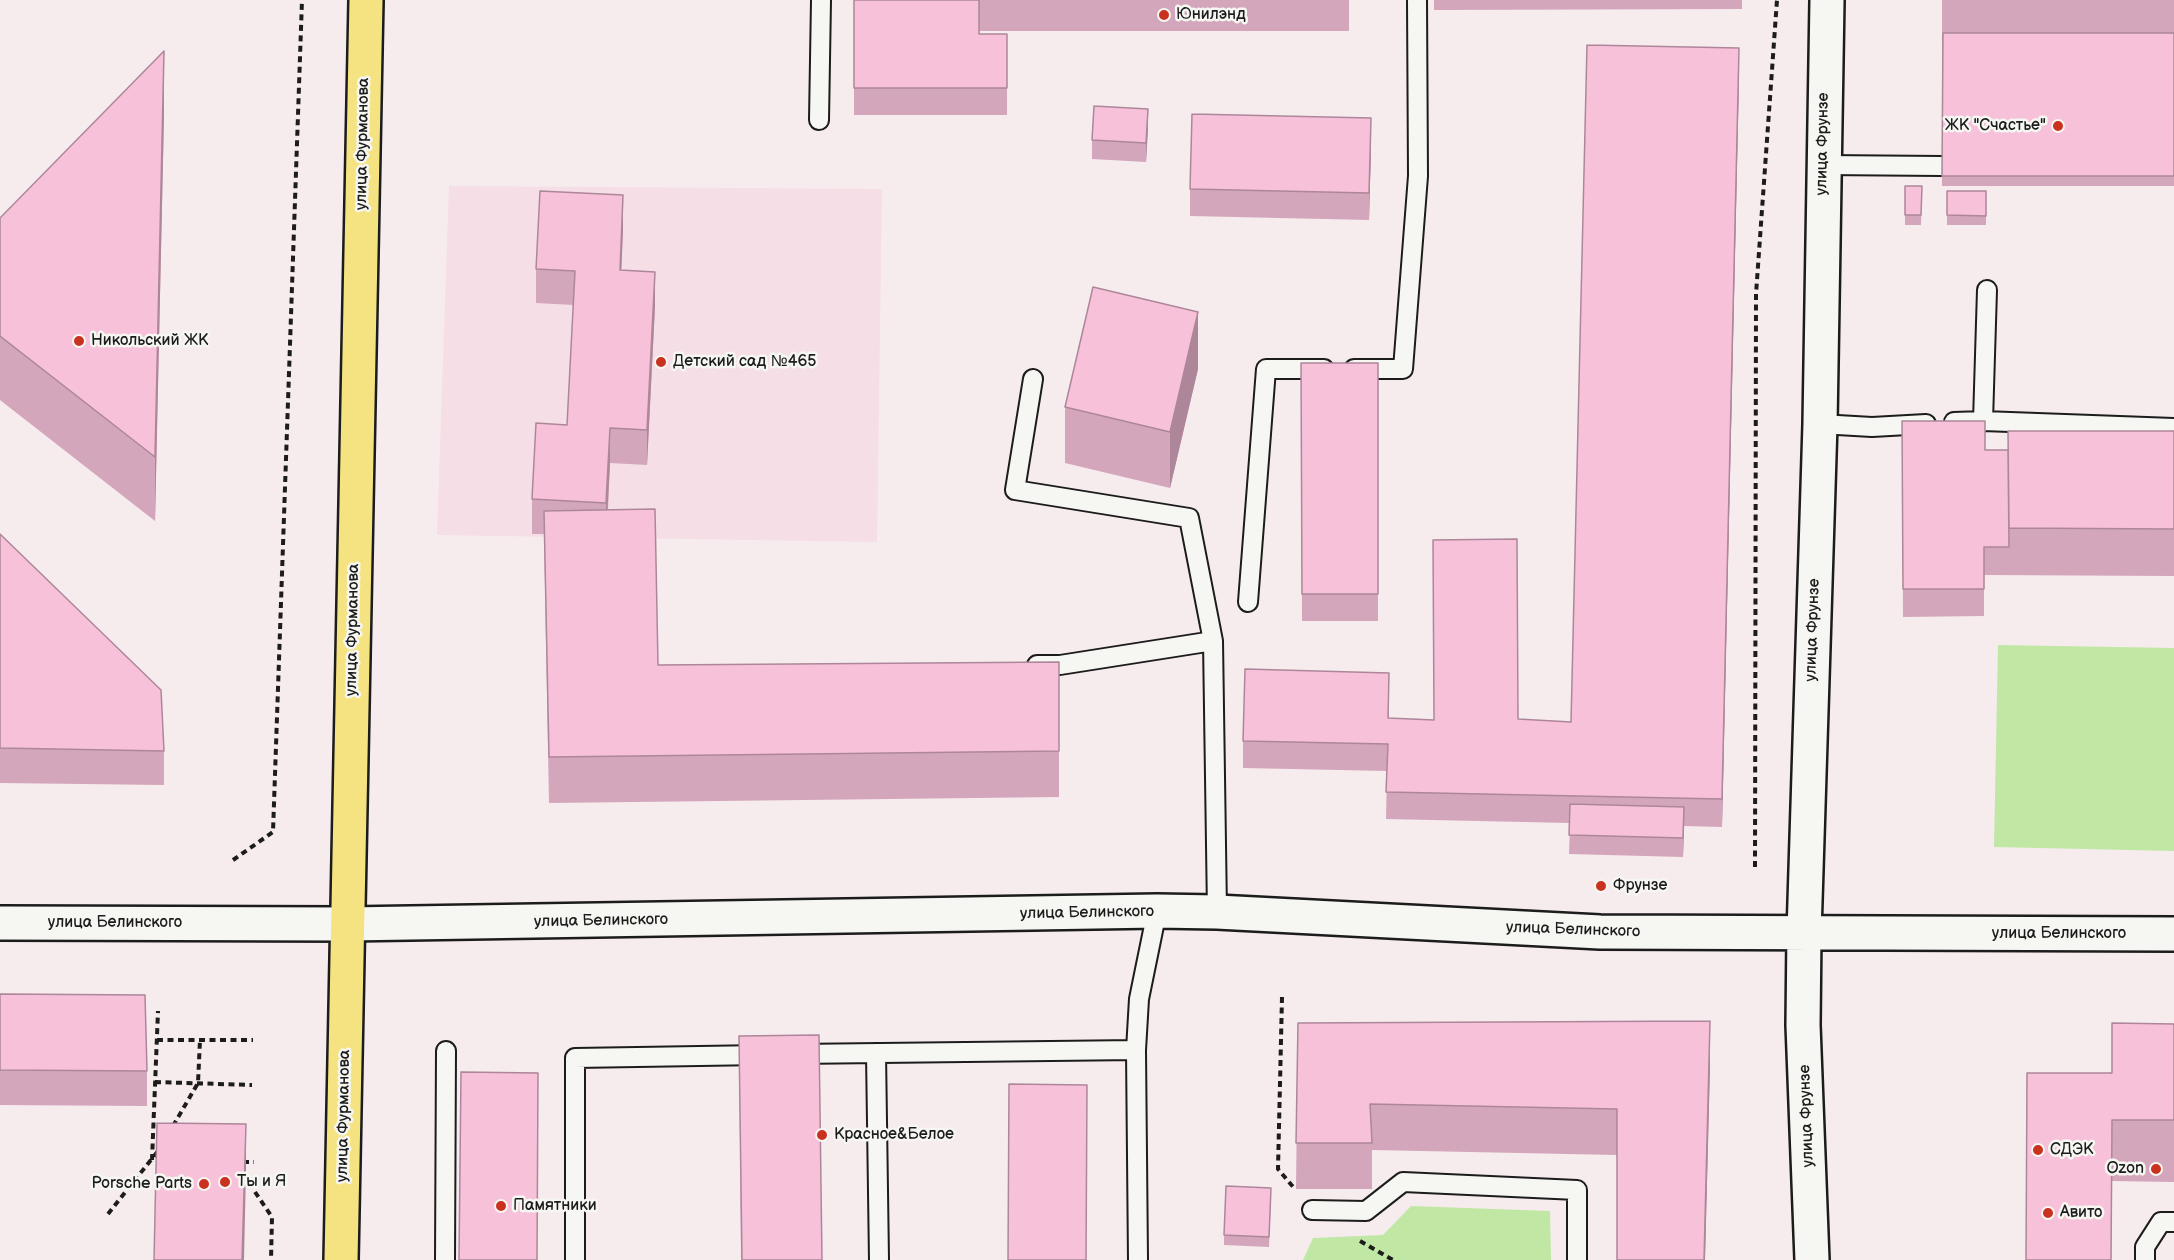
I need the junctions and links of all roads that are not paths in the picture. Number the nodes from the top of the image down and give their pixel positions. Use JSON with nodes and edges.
{"nodes":[{"id":1,"x":366,"y":0,"type":"edge"},
{"id":2,"x":821,"y":0,"type":"edge"},
{"id":3,"x":1417,"y":0,"type":"edge"},
{"id":4,"x":1827,"y":0,"type":"edge"},
{"id":5,"x":819,"y":120,"type":"dead end"},
{"id":6,"x":1823,"y":165,"type":"junction"},
{"id":7,"x":1942,"y":166,"type":"edge"},
{"id":8,"x":1987,"y":290,"type":"dead end"},
{"id":9,"x":1033,"y":380,"type":"dead end"},
{"id":10,"x":1983,"y":421,"type":"junction"},
{"id":11,"x":1820,"y":424,"type":"junction"},
{"id":12,"x":2174,"y":428,"type":"edge"},
{"id":13,"x":1248,"y":602,"type":"dead end"},
{"id":14,"x":1213,"y":641,"type":"junction"},
{"id":15,"x":1024,"y":665,"type":"edge"},
{"id":16,"x":1157,"y":911,"type":"junction"},
{"id":17,"x":1217,"y":912,"type":"junction"},
{"id":18,"x":0,"y":923,"type":"edge"},
{"id":19,"x":348,"y":924,"type":"junction"},
{"id":20,"x":1804,"y":933,"type":"junction"},
{"id":21,"x":2174,"y":934,"type":"edge"},
{"id":22,"x":1136,"y":1050,"type":"junction"},
{"id":23,"x":446,"y":1051,"type":"dead end"},
{"id":24,"x":876,"y":1053,"type":"junction"},
{"id":25,"x":1312,"y":1210,"type":"road end"},
{"id":26,"x":2174,"y":1222,"type":"edge"},
{"id":27,"x":341,"y":1260,"type":"edge"},
{"id":28,"x":445,"y":1260,"type":"edge"},
{"id":29,"x":575,"y":1260,"type":"edge"},
{"id":30,"x":879,"y":1260,"type":"edge"},
{"id":31,"x":1138,"y":1260,"type":"edge"},
{"id":32,"x":1577,"y":1260,"type":"edge"},
{"id":33,"x":1812,"y":1260,"type":"edge"},
{"id":34,"x":2145,"y":1260,"type":"edge"}],
"edges":[{"from":1,"to":19,"type":"main road","name":"улица Фурманова"},
{"from":2,"to":5,"type":"lane"},
{"from":3,"to":13,"type":"lane"},
{"from":4,"to":6,"type":"main road","name":"улица Фрунзе"},
{"from":6,"to":7,"type":"lane"},
{"from":6,"to":11,"type":"main road","name":"улица Фрунзе"},
{"from":8,"to":10,"type":"lane"},
{"from":9,"to":14,"type":"lane"},
{"from":10,"to":11,"type":"lane"},
{"from":10,"to":12,"type":"lane"},
{"from":11,"to":20,"type":"main road","name":"улица Фрунзе"},
{"from":14,"to":15,"type":"lane"},
{"from":14,"to":17,"type":"lane"},
{"from":16,"to":17,"type":"main road","name":"улица Белинского"},
{"from":16,"to":19,"type":"main road","name":"улица Белинского"},
{"from":16,"to":22,"type":"lane"},
{"from":17,"to":20,"type":"main road","name":"улица Белинского"},
{"from":18,"to":19,"type":"main road","name":"улица Белинского"},
{"from":19,"to":27,"type":"main road","name":"улица Фурманова"},
{"from":20,"to":21,"type":"main road","name":"улица Белинского"},
{"from":20,"to":33,"type":"main road","name":"улица Фрунзе"},
{"from":22,"to":24,"type":"lane"},
{"from":22,"to":31,"type":"lane"},
{"from":23,"to":28,"type":"lane"},
{"from":24,"to":29,"type":"lane"},
{"from":24,"to":30,"type":"lane"},
{"from":25,"to":32,"type":"lane"},
{"from":26,"to":34,"type":"lane"}]}
